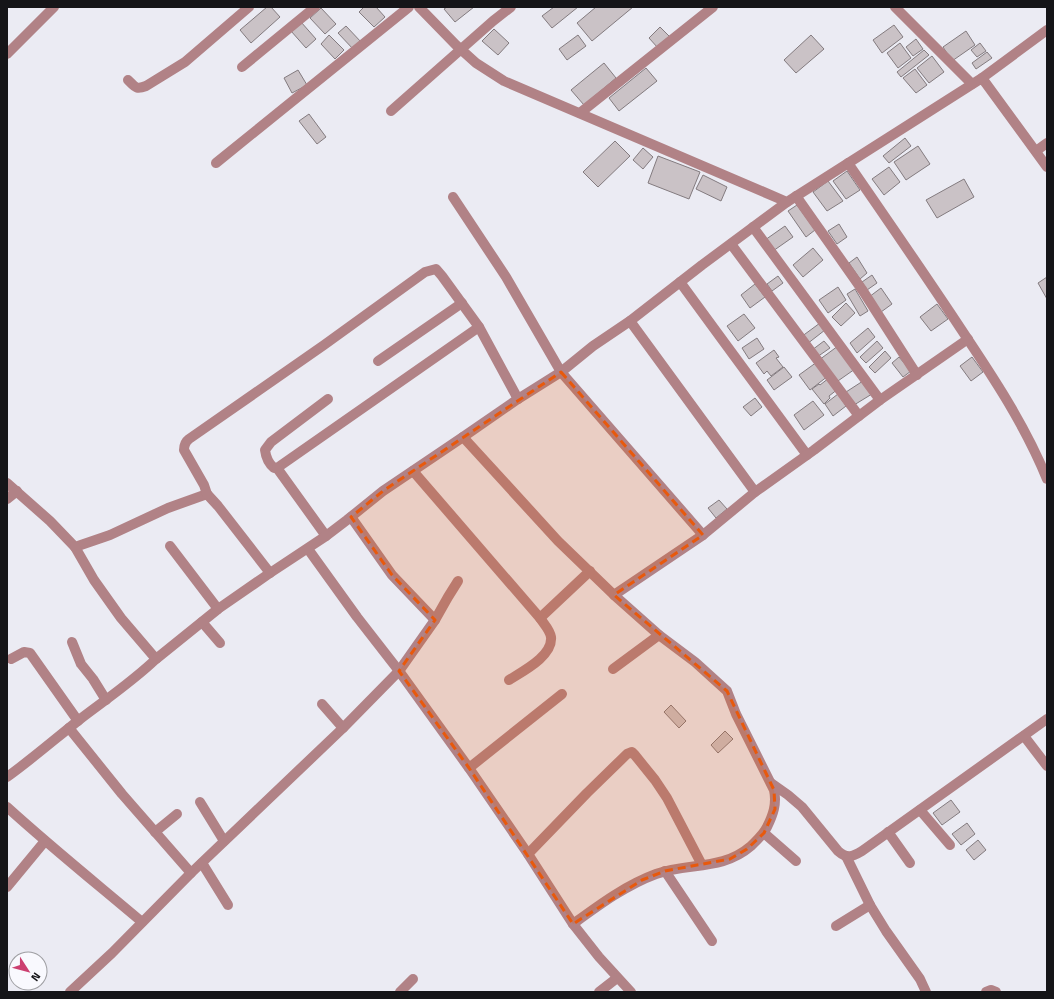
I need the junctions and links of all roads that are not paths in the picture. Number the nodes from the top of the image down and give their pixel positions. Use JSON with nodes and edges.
{"nodes":[{"id":1,"x":54,"y":7,"type":"edge"},
{"id":2,"x":249,"y":7,"type":"edge"},
{"id":3,"x":315,"y":7,"type":"edge"},
{"id":4,"x":409,"y":7,"type":"edge"},
{"id":5,"x":419,"y":7,"type":"edge"},
{"id":6,"x":511,"y":7,"type":"edge"},
{"id":7,"x":713,"y":7,"type":"edge"},
{"id":8,"x":895,"y":7,"type":"edge"},
{"id":9,"x":1047,"y":30,"type":"edge"},
{"id":10,"x":460,"y":50,"type":"junction"},
{"id":11,"x":7,"y":54,"type":"edge"},
{"id":12,"x":242,"y":67,"type":"dead end"},
{"id":13,"x":982,"y":78,"type":"junction"},
{"id":14,"x":128,"y":80,"type":"dead end"},
{"id":15,"x":972,"y":84,"type":"junction"},
{"id":16,"x":391,"y":111,"type":"dead end"},
{"id":17,"x":580,"y":113,"type":"junction"},
{"id":18,"x":1047,"y":142,"type":"edge"},
{"id":19,"x":1036,"y":151,"type":"junction"},
{"id":20,"x":216,"y":163,"type":"dead end"},
{"id":21,"x":848,"y":163,"type":"junction"},
{"id":22,"x":1047,"y":166,"type":"edge"},
{"id":23,"x":796,"y":196,"type":"junction"},
{"id":24,"x":453,"y":197,"type":"dead end"},
{"id":25,"x":787,"y":202,"type":"junction"},
{"id":26,"x":753,"y":227,"type":"junction"},
{"id":27,"x":731,"y":244,"type":"junction"},
{"id":28,"x":680,"y":282,"type":"junction"},
{"id":29,"x":462,"y":303,"type":"junction"},
{"id":30,"x":630,"y":321,"type":"junction"},
{"id":31,"x":479,"y":326,"type":"junction"},
{"id":32,"x":968,"y":339,"type":"junction"},
{"id":33,"x":378,"y":361,"type":"dead end"},
{"id":34,"x":561,"y":372,"type":"junction"},
{"id":35,"x":917,"y":375,"type":"junction"},
{"id":36,"x":328,"y":399,"type":"dead end"},
{"id":37,"x":518,"y":399,"type":"junction"},
{"id":38,"x":880,"y":400,"type":"junction"},
{"id":39,"x":859,"y":416,"type":"junction"},
{"id":40,"x":463,"y":437,"type":"junction"},
{"id":41,"x":807,"y":455,"type":"junction"},
{"id":42,"x":277,"y":468,"type":"junction"},
{"id":43,"x":412,"y":471,"type":"junction"},
{"id":44,"x":1047,"y":479,"type":"edge"},
{"id":45,"x":7,"y":483,"type":"edge"},
{"id":46,"x":17,"y":491,"type":"junction"},
{"id":47,"x":755,"y":492,"type":"junction"},
{"id":48,"x":207,"y":494,"type":"junction"},
{"id":49,"x":7,"y":499,"type":"edge"},
{"id":50,"x":351,"y":517,"type":"junction"},
{"id":51,"x":703,"y":535,"type":"junction"},
{"id":52,"x":326,"y":536,"type":"junction"},
{"id":53,"x":170,"y":546,"type":"dead end"},
{"id":54,"x":75,"y":547,"type":"junction"},
{"id":55,"x":308,"y":549,"type":"junction"},
{"id":56,"x":590,"y":571,"type":"junction"},
{"id":57,"x":270,"y":573,"type":"junction"},
{"id":58,"x":458,"y":580,"type":"dead end"},
{"id":59,"x":614,"y":595,"type":"junction"},
{"id":60,"x":218,"y":609,"type":"junction"},
{"id":61,"x":540,"y":618,"type":"junction"},
{"id":62,"x":434,"y":620,"type":"junction"},
{"id":63,"x":202,"y":622,"type":"junction"},
{"id":64,"x":659,"y":635,"type":"junction"},
{"id":65,"x":72,"y":642,"type":"dead end"},
{"id":66,"x":220,"y":643,"type":"dead end"},
{"id":67,"x":11,"y":658,"type":"dead end"},
{"id":68,"x":156,"y":659,"type":"junction"},
{"id":69,"x":613,"y":668,"type":"dead end"},
{"id":70,"x":399,"y":671,"type":"junction"},
{"id":71,"x":509,"y":680,"type":"dead end"},
{"id":72,"x":562,"y":694,"type":"dead end"},
{"id":73,"x":106,"y":700,"type":"junction"},
{"id":74,"x":322,"y":704,"type":"dead end"},
{"id":75,"x":1047,"y":719,"type":"edge"},
{"id":76,"x":78,"y":721,"type":"junction"},
{"id":77,"x":69,"y":728,"type":"junction"},
{"id":78,"x":342,"y":728,"type":"junction"},
{"id":79,"x":1024,"y":736,"type":"junction"},
{"id":80,"x":1047,"y":766,"type":"edge"},
{"id":81,"x":469,"y":768,"type":"junction"},
{"id":82,"x":7,"y":777,"type":"edge"},
{"id":83,"x":772,"y":784,"type":"junction"},
{"id":84,"x":200,"y":802,"type":"dead end"},
{"id":85,"x":7,"y":808,"type":"edge"},
{"id":86,"x":920,"y":810,"type":"junction"},
{"id":87,"x":177,"y":814,"type":"dead end"},
{"id":88,"x":155,"y":832,"type":"junction"},
{"id":89,"x":888,"y":832,"type":"junction"},
{"id":90,"x":764,"y":833,"type":"junction"},
{"id":91,"x":224,"y":841,"type":"junction"},
{"id":92,"x":45,"y":842,"type":"junction"},
{"id":93,"x":950,"y":845,"type":"dead end"},
{"id":94,"x":528,"y":854,"type":"junction"},
{"id":95,"x":846,"y":856,"type":"junction"},
{"id":96,"x":796,"y":861,"type":"dead end"},
{"id":97,"x":202,"y":863,"type":"junction"},
{"id":98,"x":910,"y":863,"type":"dead end"},
{"id":99,"x":702,"y":865,"type":"junction"},
{"id":100,"x":665,"y":871,"type":"junction"},
{"id":101,"x":191,"y":873,"type":"junction"},
{"id":102,"x":7,"y":888,"type":"edge"},
{"id":103,"x":228,"y":905,"type":"dead end"},
{"id":104,"x":870,"y":905,"type":"junction"},
{"id":105,"x":142,"y":922,"type":"junction"},
{"id":106,"x":573,"y":924,"type":"junction"},
{"id":107,"x":836,"y":926,"type":"dead end"},
{"id":108,"x":712,"y":941,"type":"dead end"},
{"id":109,"x":617,"y":978,"type":"junction"},
{"id":110,"x":413,"y":979,"type":"dead end"},
{"id":111,"x":70,"y":992,"type":"edge"},
{"id":112,"x":400,"y":992,"type":"edge"},
{"id":113,"x":599,"y":992,"type":"edge"},
{"id":114,"x":631,"y":992,"type":"edge"},
{"id":115,"x":926,"y":992,"type":"edge"},
{"id":116,"x":986,"y":992,"type":"edge"},
{"id":117,"x":996,"y":992,"type":"edge"}],
"edges":[{"from":1,"to":11,"type":"street"},
{"from":2,"to":14,"type":"street"},
{"from":3,"to":12,"type":"street"},
{"from":4,"to":20,"type":"street"},
{"from":5,"to":10,"type":"street"},
{"from":6,"to":10,"type":"street"},
{"from":7,"to":17,"type":"street"},
{"from":8,"to":15,"type":"street"},
{"from":9,"to":13,"type":"street"},
{"from":10,"to":16,"type":"street"},
{"from":10,"to":17,"type":"street"},
{"from":13,"to":15,"type":"street"},
{"from":13,"to":19,"type":"street"},
{"from":15,"to":21,"type":"street"},
{"from":17,"to":25,"type":"street"},
{"from":18,"to":19,"type":"street"},
{"from":19,"to":22,"type":"street"},
{"from":21,"to":23,"type":"street"},
{"from":21,"to":32,"type":"street"},
{"from":23,"to":25,"type":"street"},
{"from":23,"to":35,"type":"street"},
{"from":24,"to":34,"type":"street"},
{"from":25,"to":26,"type":"street"},
{"from":26,"to":27,"type":"street"},
{"from":26,"to":38,"type":"street"},
{"from":27,"to":28,"type":"street"},
{"from":27,"to":39,"type":"street"},
{"from":28,"to":30,"type":"street"},
{"from":28,"to":41,"type":"street"},
{"from":29,"to":31,"type":"street"},
{"from":29,"to":33,"type":"street"},
{"from":29,"to":48,"type":"street"},
{"from":30,"to":34,"type":"street"},
{"from":30,"to":47,"type":"street"},
{"from":31,"to":37,"type":"street"},
{"from":31,"to":42,"type":"street"},
{"from":32,"to":35,"type":"street"},
{"from":32,"to":44,"type":"street"},
{"from":34,"to":37,"type":"street"},
{"from":34,"to":51,"type":"street"},
{"from":35,"to":38,"type":"street"},
{"from":36,"to":42,"type":"street"},
{"from":37,"to":40,"type":"street"},
{"from":38,"to":39,"type":"street"},
{"from":39,"to":41,"type":"street"},
{"from":40,"to":43,"type":"street"},
{"from":40,"to":56,"type":"street"},
{"from":41,"to":47,"type":"street"},
{"from":42,"to":52,"type":"street"},
{"from":43,"to":50,"type":"street"},
{"from":43,"to":61,"type":"street"},
{"from":45,"to":46,"type":"street"},
{"from":46,"to":49,"type":"street"},
{"from":46,"to":54,"type":"street"},
{"from":47,"to":51,"type":"street"},
{"from":48,"to":54,"type":"street"},
{"from":48,"to":57,"type":"street"},
{"from":50,"to":52,"type":"street"},
{"from":50,"to":62,"type":"street"},
{"from":51,"to":59,"type":"street"},
{"from":52,"to":55,"type":"street"},
{"from":53,"to":60,"type":"street"},
{"from":54,"to":68,"type":"street"},
{"from":55,"to":57,"type":"street"},
{"from":55,"to":70,"type":"street"},
{"from":56,"to":59,"type":"street"},
{"from":56,"to":61,"type":"street"},
{"from":57,"to":60,"type":"street"},
{"from":58,"to":62,"type":"street"},
{"from":59,"to":64,"type":"street"},
{"from":60,"to":63,"type":"street"},
{"from":61,"to":71,"type":"street"},
{"from":62,"to":70,"type":"street"},
{"from":63,"to":66,"type":"street"},
{"from":63,"to":68,"type":"street"},
{"from":64,"to":69,"type":"street"},
{"from":64,"to":83,"type":"street"},
{"from":65,"to":73,"type":"street"},
{"from":67,"to":76,"type":"street"},
{"from":68,"to":73,"type":"street"},
{"from":70,"to":78,"type":"street"},
{"from":70,"to":81,"type":"street"},
{"from":72,"to":81,"type":"street"},
{"from":73,"to":76,"type":"street"},
{"from":74,"to":78,"type":"street"},
{"from":75,"to":79,"type":"street"},
{"from":76,"to":77,"type":"street"},
{"from":77,"to":82,"type":"street"},
{"from":77,"to":88,"type":"street"},
{"from":78,"to":91,"type":"street"},
{"from":79,"to":80,"type":"street"},
{"from":79,"to":86,"type":"street"},
{"from":81,"to":94,"type":"street"},
{"from":83,"to":90,"type":"street"},
{"from":83,"to":95,"type":"street"},
{"from":84,"to":91,"type":"street"},
{"from":85,"to":92,"type":"street"},
{"from":86,"to":89,"type":"street"},
{"from":86,"to":93,"type":"street"},
{"from":87,"to":88,"type":"street"},
{"from":88,"to":101,"type":"street"},
{"from":89,"to":95,"type":"street"},
{"from":89,"to":98,"type":"street"},
{"from":90,"to":96,"type":"street"},
{"from":90,"to":99,"type":"street"},
{"from":91,"to":97,"type":"street"},
{"from":92,"to":102,"type":"street"},
{"from":92,"to":105,"type":"street"},
{"from":94,"to":99,"type":"street"},
{"from":94,"to":106,"type":"street"},
{"from":95,"to":104,"type":"street"},
{"from":97,"to":101,"type":"street"},
{"from":97,"to":103,"type":"street"},
{"from":99,"to":100,"type":"street"},
{"from":100,"to":106,"type":"street"},
{"from":100,"to":108,"type":"street"},
{"from":101,"to":105,"type":"street"},
{"from":104,"to":107,"type":"street"},
{"from":104,"to":115,"type":"street"},
{"from":105,"to":111,"type":"street"},
{"from":106,"to":109,"type":"street"},
{"from":109,"to":113,"type":"street"},
{"from":109,"to":114,"type":"street"},
{"from":110,"to":112,"type":"street"},
{"from":116,"to":117,"type":"street"}]}
